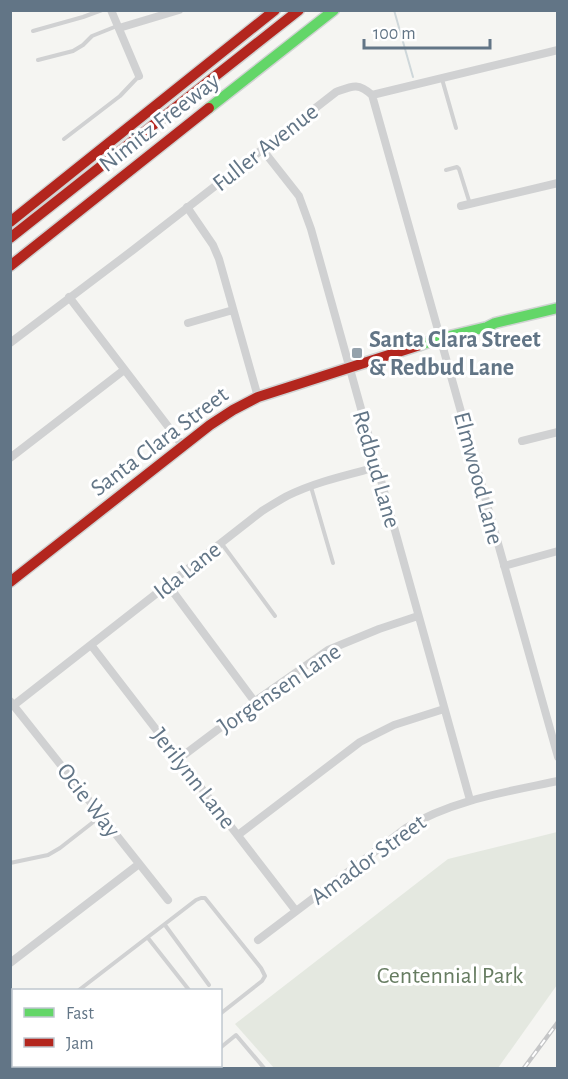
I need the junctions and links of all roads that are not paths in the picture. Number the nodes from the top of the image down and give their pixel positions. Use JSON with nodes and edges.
{"nodes":[{"id":1,"x":102,"y":10,"type":"edge"},
{"id":2,"x":111,"y":10,"type":"edge"},
{"id":3,"x":179,"y":10,"type":"edge"},
{"id":4,"x":275,"y":10,"type":"edge"},
{"id":5,"x":299,"y":10,"type":"edge"},
{"id":6,"x":334,"y":10,"type":"edge"},
{"id":7,"x":118,"y":27,"type":"junction"},
{"id":8,"x":33,"y":31,"type":"dead end"},
{"id":9,"x":558,"y":50,"type":"edge"},
{"id":10,"x":38,"y":60,"type":"dead end"},
{"id":11,"x":139,"y":76,"type":"joint"},
{"id":12,"x":442,"y":78,"type":"junction"},
{"id":13,"x":372,"y":95,"type":"junction"},
{"id":14,"x":456,"y":128,"type":"dead end"},
{"id":15,"x":64,"y":139,"type":"dead end"},
{"id":16,"x":114,"y":140,"type":"junction"},
{"id":17,"x":262,"y":149,"type":"junction"},
{"id":18,"x":446,"y":170,"type":"dead end"},
{"id":19,"x":558,"y":183,"type":"edge"},
{"id":20,"x":470,"y":204,"type":"junction"},
{"id":21,"x":461,"y":206,"type":"dead end"},
{"id":22,"x":187,"y":207,"type":"junction"},
{"id":23,"x":10,"y":215,"type":"edge"},
{"id":24,"x":10,"y":222,"type":"edge"},
{"id":25,"x":10,"y":238,"type":"edge"},
{"id":26,"x":15,"y":262,"type":"edge"},
{"id":27,"x":10,"y":273,"type":"edge"},
{"id":28,"x":69,"y":297,"type":"junction"},
{"id":29,"x":558,"y":308,"type":"edge"},
{"id":30,"x":233,"y":310,"type":"junction"},
{"id":31,"x":188,"y":322,"type":"dead end"},
{"id":32,"x":441,"y":338,"type":"junction"},
{"id":33,"x":10,"y":343,"type":"edge"},
{"id":34,"x":349,"y":368,"type":"junction"},
{"id":35,"x":124,"y":370,"type":"junction"},
{"id":36,"x":258,"y":397,"type":"junction"},
{"id":37,"x":558,"y":432,"type":"edge"},
{"id":38,"x":522,"y":441,"type":"dead end"},
{"id":39,"x":183,"y":446,"type":"junction"},
{"id":40,"x":10,"y":458,"type":"edge"},
{"id":41,"x":377,"y":467,"type":"junction"},
{"id":42,"x":311,"y":487,"type":"junction"},
{"id":43,"x":221,"y":543,"type":"junction"},
{"id":44,"x":558,"y":551,"type":"edge"},
{"id":45,"x":333,"y":563,"type":"dead end"},
{"id":46,"x":504,"y":566,"type":"junction"},
{"id":47,"x":10,"y":582,"type":"edge"},
{"id":48,"x":168,"y":585,"type":"junction"},
{"id":49,"x":275,"y":616,"type":"dead end"},
{"id":50,"x":418,"y":616,"type":"junction"},
{"id":51,"x":91,"y":645,"type":"junction"},
{"id":52,"x":255,"y":702,"type":"junction"},
{"id":53,"x":12,"y":703,"type":"edge"},
{"id":54,"x":444,"y":709,"type":"junction"},
{"id":55,"x":558,"y":757,"type":"edge"},
{"id":56,"x":180,"y":759,"type":"junction"},
{"id":57,"x":558,"y":781,"type":"edge"},
{"id":58,"x":470,"y":800,"type":"junction"},
{"id":59,"x":101,"y":815,"type":"junction"},
{"id":60,"x":238,"y":835,"type":"junction"},
{"id":61,"x":10,"y":862,"type":"edge"},
{"id":62,"x":139,"y":864,"type":"junction"},
{"id":63,"x":168,"y":900,"type":"dead end"},
{"id":64,"x":297,"y":910,"type":"junction"},
{"id":65,"x":165,"y":925,"type":"junction"},
{"id":66,"x":148,"y":938,"type":"junction"},
{"id":67,"x":258,"y":940,"type":"dead end"},
{"id":68,"x":10,"y":963,"type":"edge"},
{"id":69,"x":209,"y":985,"type":"dead end"},
{"id":70,"x":80,"y":989,"type":"edge"},
{"id":71,"x":188,"y":989,"type":"edge"},
{"id":72,"x":222,"y":1012,"type":"edge"},
{"id":73,"x":222,"y":1046,"type":"edge"},
{"id":74,"x":264,"y":1068,"type":"edge"}],
"edges":[{"from":1,"to":8,"type":"lane"},
{"from":2,"to":7,"type":"street"},
{"from":3,"to":7,"type":"street"},
{"from":4,"to":16,"type":"main road","name":"Nimitz Freeway"},
{"from":5,"to":25,"type":"main road"},
{"from":6,"to":26,"type":"main road","name":"Nimitz Freeway"},
{"from":7,"to":10,"type":"lane"},
{"from":7,"to":11,"type":"street"},
{"from":9,"to":12,"type":"street","name":"Fuller Avenue"},
{"from":11,"to":15,"type":"lane"},
{"from":12,"to":13,"type":"street","name":"Fuller Avenue"},
{"from":12,"to":14,"type":"lane"},
{"from":13,"to":17,"type":"street","name":"Fuller Avenue"},
{"from":13,"to":32,"type":"street","name":"Elmwood Lane"},
{"from":16,"to":23,"type":"main road"},
{"from":16,"to":24,"type":"main road","name":"Nimitz Freeway"},
{"from":17,"to":22,"type":"street","name":"Fuller Avenue"},
{"from":17,"to":34,"type":"street","name":"Redbud Lane"},
{"from":18,"to":20,"type":"lane"},
{"from":19,"to":20,"type":"street"},
{"from":20,"to":21,"type":"street"},
{"from":22,"to":28,"type":"street","name":"Fuller Avenue"},
{"from":22,"to":30,"type":"street"},
{"from":26,"to":27,"type":"main road","name":"Nimitz Freeway"},
{"from":28,"to":33,"type":"street","name":"Fuller Avenue"},
{"from":28,"to":35,"type":"street"},
{"from":29,"to":32,"type":"main road","name":"Santa Clara Street"},
{"from":30,"to":31,"type":"street"},
{"from":30,"to":36,"type":"street"},
{"from":32,"to":34,"type":"main road","name":"Santa Clara Street"},
{"from":32,"to":46,"type":"street","name":"Elmwood Lane"},
{"from":34,"to":36,"type":"main road","name":"Santa Clara Street"},
{"from":34,"to":41,"type":"street","name":"Redbud Lane"},
{"from":35,"to":39,"type":"street"},
{"from":35,"to":40,"type":"street"},
{"from":36,"to":39,"type":"main road","name":"Santa Clara Street"},
{"from":37,"to":38,"type":"street"},
{"from":39,"to":47,"type":"main road","name":"Santa Clara Street"},
{"from":41,"to":42,"type":"street","name":"Ida Lane"},
{"from":41,"to":50,"type":"street","name":"Redbud Lane"},
{"from":42,"to":43,"type":"street","name":"Ida Lane"},
{"from":42,"to":45,"type":"lane"},
{"from":43,"to":48,"type":"street","name":"Ida Lane"},
{"from":43,"to":49,"type":"lane"},
{"from":44,"to":46,"type":"street"},
{"from":46,"to":55,"type":"street","name":"Elmwood Lane"},
{"from":48,"to":51,"type":"street","name":"Ida Lane"},
{"from":48,"to":52,"type":"street"},
{"from":50,"to":52,"type":"street","name":"Jorgensen Lane"},
{"from":50,"to":54,"type":"street","name":"Redbud Lane"},
{"from":51,"to":53,"type":"street","name":"Ida Lane"},
{"from":51,"to":56,"type":"street","name":"Jerilynn Lane"},
{"from":52,"to":56,"type":"street","name":"Jorgensen Lane"},
{"from":53,"to":59,"type":"street","name":"Ocie Way"},
{"from":54,"to":58,"type":"street","name":"Redbud Lane"},
{"from":54,"to":60,"type":"street"},
{"from":56,"to":60,"type":"street","name":"Jerilynn Lane"},
{"from":57,"to":58,"type":"street","name":"Amador Street"},
{"from":58,"to":64,"type":"street","name":"Amador Street"},
{"from":59,"to":61,"type":"lane"},
{"from":59,"to":62,"type":"street","name":"Ocie Way"},
{"from":60,"to":64,"type":"street","name":"Jerilynn Lane"},
{"from":62,"to":63,"type":"street","name":"Ocie Way"},
{"from":62,"to":68,"type":"street"},
{"from":64,"to":67,"type":"street","name":"Amador Street"},
{"from":65,"to":66,"type":"lane"},
{"from":65,"to":69,"type":"lane"},
{"from":65,"to":72,"type":"lane"},
{"from":66,"to":70,"type":"lane"},
{"from":66,"to":71,"type":"lane"},
{"from":73,"to":74,"type":"lane"}]}
